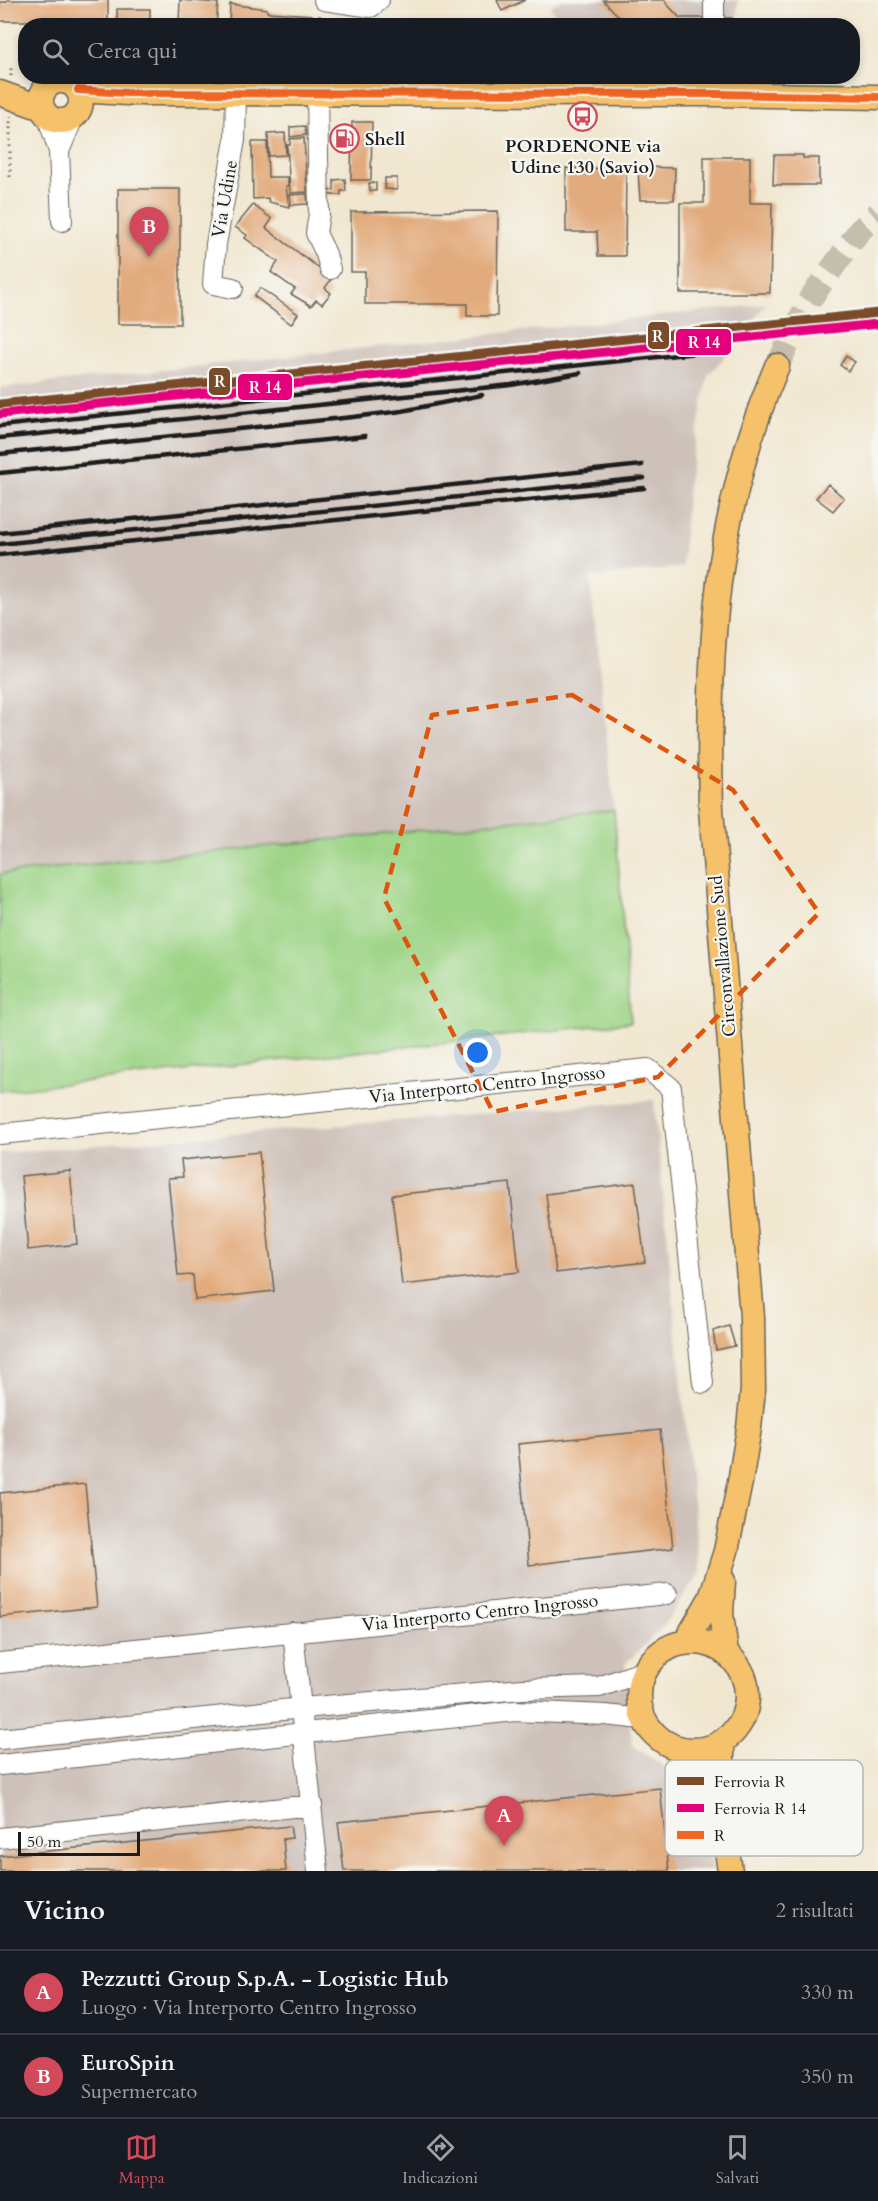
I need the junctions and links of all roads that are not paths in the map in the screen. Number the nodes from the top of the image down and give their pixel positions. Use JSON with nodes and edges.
{"nodes":[{"id":1,"x":324,"y":0,"type":"edge"},
{"id":2,"x":378,"y":0,"type":"edge"},
{"id":3,"x":49,"y":84,"type":"edge"},
{"id":4,"x":72,"y":84,"type":"edge"},
{"id":5,"x":714,"y":85,"type":"edge"},
{"id":6,"x":5,"y":93,"type":"edge"},
{"id":7,"x":236,"y":93,"type":"junction"},
{"id":8,"x":317,"y":93,"type":"junction"},
{"id":9,"x":878,"y":97,"type":"edge"},
{"id":10,"x":45,"y":104,"type":"junction"},
{"id":11,"x":77,"y":104,"type":"junction"},
{"id":12,"x":59,"y":151,"type":"junction"},
{"id":13,"x":62,"y":221,"type":"dead end"},
{"id":14,"x":330,"y":269,"type":"dead end"},
{"id":15,"x":233,"y":288,"type":"dead end"},
{"id":16,"x":777,"y":366,"type":"tunnel mouth"},
{"id":17,"x":0,"y":1134,"type":"edge"},
{"id":18,"x":703,"y":1383,"type":"dead end"},
{"id":19,"x":726,"y":1551,"type":"junction"},
{"id":20,"x":667,"y":1594,"type":"dead end"},
{"id":21,"x":293,"y":1632,"type":"junction"},
{"id":22,"x":685,"y":1643,"type":"junction"},
{"id":23,"x":726,"y":1653,"type":"junction"},
{"id":24,"x":0,"y":1663,"type":"edge"},
{"id":25,"x":645,"y":1671,"type":"junction"},
{"id":26,"x":302,"y":1708,"type":"junction"},
{"id":27,"x":643,"y":1719,"type":"junction"},
{"id":28,"x":305,"y":1733,"type":"junction"},
{"id":29,"x":0,"y":1739,"type":"edge"},
{"id":30,"x":722,"y":1742,"type":"junction"},
{"id":31,"x":685,"y":1750,"type":"junction"},
{"id":32,"x":691,"y":1760,"type":"edge"},
{"id":33,"x":722,"y":1760,"type":"edge"},
{"id":34,"x":0,"y":1765,"type":"edge"},
{"id":35,"x":312,"y":1805,"type":"junction"},
{"id":36,"x":0,"y":1838,"type":"edge"},
{"id":37,"x":728,"y":1856,"type":"edge"},
{"id":38,"x":318,"y":1871,"type":"edge"},
{"id":39,"x":730,"y":1871,"type":"edge"}],
"edges":[{"from":1,"to":2,"type":"street"},
{"from":3,"to":10,"type":"main road"},
{"from":4,"to":11,"type":"main road"},
{"from":5,"to":8,"type":"main road"},
{"from":5,"to":9,"type":"main road"},
{"from":6,"to":10,"type":"main road"},
{"from":7,"to":8,"type":"main road"},
{"from":7,"to":11,"type":"main road"},
{"from":7,"to":15,"type":"street","name":"Via Udine"},
{"from":8,"to":14,"type":"street"},
{"from":10,"to":11,"type":"main road"},
{"from":10,"to":12,"type":"street"},
{"from":11,"to":12,"type":"street"},
{"from":12,"to":13,"type":"street"},
{"from":16,"to":19,"type":"main road","name":"Circonvallazione Sud"},
{"from":17,"to":18,"type":"street","name":"Via Interporto Centro Ingrosso"},
{"from":19,"to":22,"type":"main road"},
{"from":19,"to":23,"type":"main road"},
{"from":20,"to":21,"type":"street","name":"Via Interporto Centro Ingrosso"},
{"from":21,"to":24,"type":"street","name":"Via Interporto Centro Ingrosso"},
{"from":21,"to":26,"type":"street"},
{"from":22,"to":23,"type":"main road"},
{"from":22,"to":25,"type":"main road"},
{"from":23,"to":30,"type":"main road"},
{"from":25,"to":26,"type":"street"},
{"from":25,"to":27,"type":"main road"},
{"from":26,"to":28,"type":"street"},
{"from":26,"to":29,"type":"street"},
{"from":27,"to":28,"type":"street"},
{"from":27,"to":31,"type":"main road"},
{"from":28,"to":34,"type":"street"},
{"from":28,"to":35,"type":"street"},
{"from":30,"to":31,"type":"main road"},
{"from":30,"to":33,"type":"main road"},
{"from":31,"to":32,"type":"main road"},
{"from":35,"to":36,"type":"street"},
{"from":35,"to":38,"type":"street"},
{"from":37,"to":39,"type":"main road"}]}
